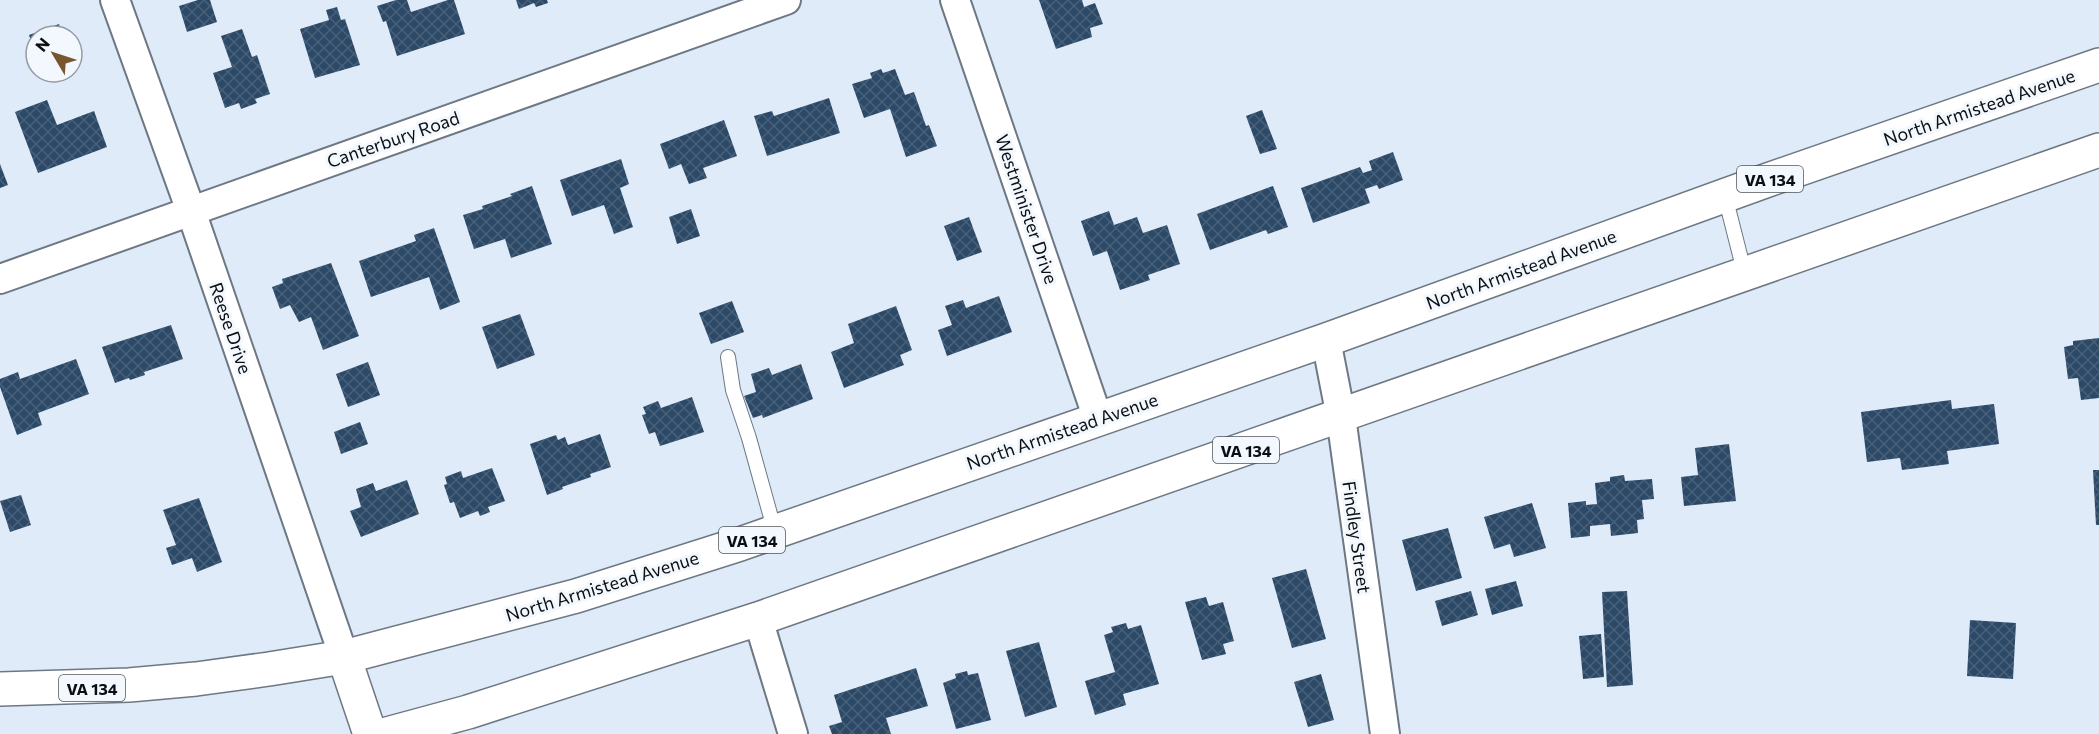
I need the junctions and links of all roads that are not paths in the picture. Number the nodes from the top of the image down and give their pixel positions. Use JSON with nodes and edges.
{"nodes":[{"id":1,"x":115,"y":0,"type":"edge"},
{"id":2,"x":786,"y":0,"type":"edge"},
{"id":3,"x":956,"y":0,"type":"edge"},
{"id":4,"x":2099,"y":65,"type":"edge"},
{"id":5,"x":2099,"y":150,"type":"edge"},
{"id":6,"x":1725,"y":196,"type":"junction"},
{"id":7,"x":190,"y":211,"type":"junction"},
{"id":8,"x":1745,"y":275,"type":"junction"},
{"id":9,"x":0,"y":279,"type":"edge"},
{"id":10,"x":1326,"y":340,"type":"junction"},
{"id":11,"x":728,"y":357,"type":"dead end"},
{"id":12,"x":1341,"y":417,"type":"junction"},
{"id":13,"x":1098,"y":419,"type":"junction"},
{"id":14,"x":775,"y":532,"type":"junction"},
{"id":15,"x":758,"y":619,"type":"junction"},
{"id":16,"x":344,"y":657,"type":"junction"},
{"id":17,"x":0,"y":689,"type":"edge"},
{"id":18,"x":370,"y":734,"type":"edge"},
{"id":19,"x":387,"y":734,"type":"edge"},
{"id":20,"x":793,"y":734,"type":"edge"},
{"id":21,"x":1385,"y":734,"type":"edge"}],
"edges":[{"from":1,"to":7,"type":"street","name":"Reese Drive"},
{"from":2,"to":7,"type":"street","name":"Canterbury Road"},
{"from":3,"to":13,"type":"street","name":"Westminister Drive"},
{"from":4,"to":6,"type":"main road","name":"North Armistead Avenue","number":"VA 134"},
{"from":5,"to":8,"type":"main road","number":"VA 134"},
{"from":6,"to":8,"type":"lane"},
{"from":6,"to":10,"type":"main road","name":"North Armistead Avenue","number":"VA 134"},
{"from":7,"to":9,"type":"street","name":"Canterbury Road"},
{"from":7,"to":16,"type":"street","name":"Reese Drive"},
{"from":8,"to":12,"type":"main road","number":"VA 134"},
{"from":10,"to":12,"type":"street","name":"Findley Street"},
{"from":10,"to":13,"type":"main road","name":"North Armistead Avenue","number":"VA 134"},
{"from":11,"to":14,"type":"lane"},
{"from":12,"to":15,"type":"main road","number":"VA 134"},
{"from":12,"to":21,"type":"street","name":"Findley Street"},
{"from":13,"to":14,"type":"main road","name":"North Armistead Avenue","number":"VA 134"},
{"from":14,"to":16,"type":"main road","name":"North Armistead Avenue","number":"VA 134"},
{"from":15,"to":19,"type":"main road","number":"VA 134"},
{"from":15,"to":20,"type":"street"},
{"from":16,"to":17,"type":"main road","name":"North Armistead Avenue","number":"VA 134"},
{"from":16,"to":18,"type":"main road"}]}
